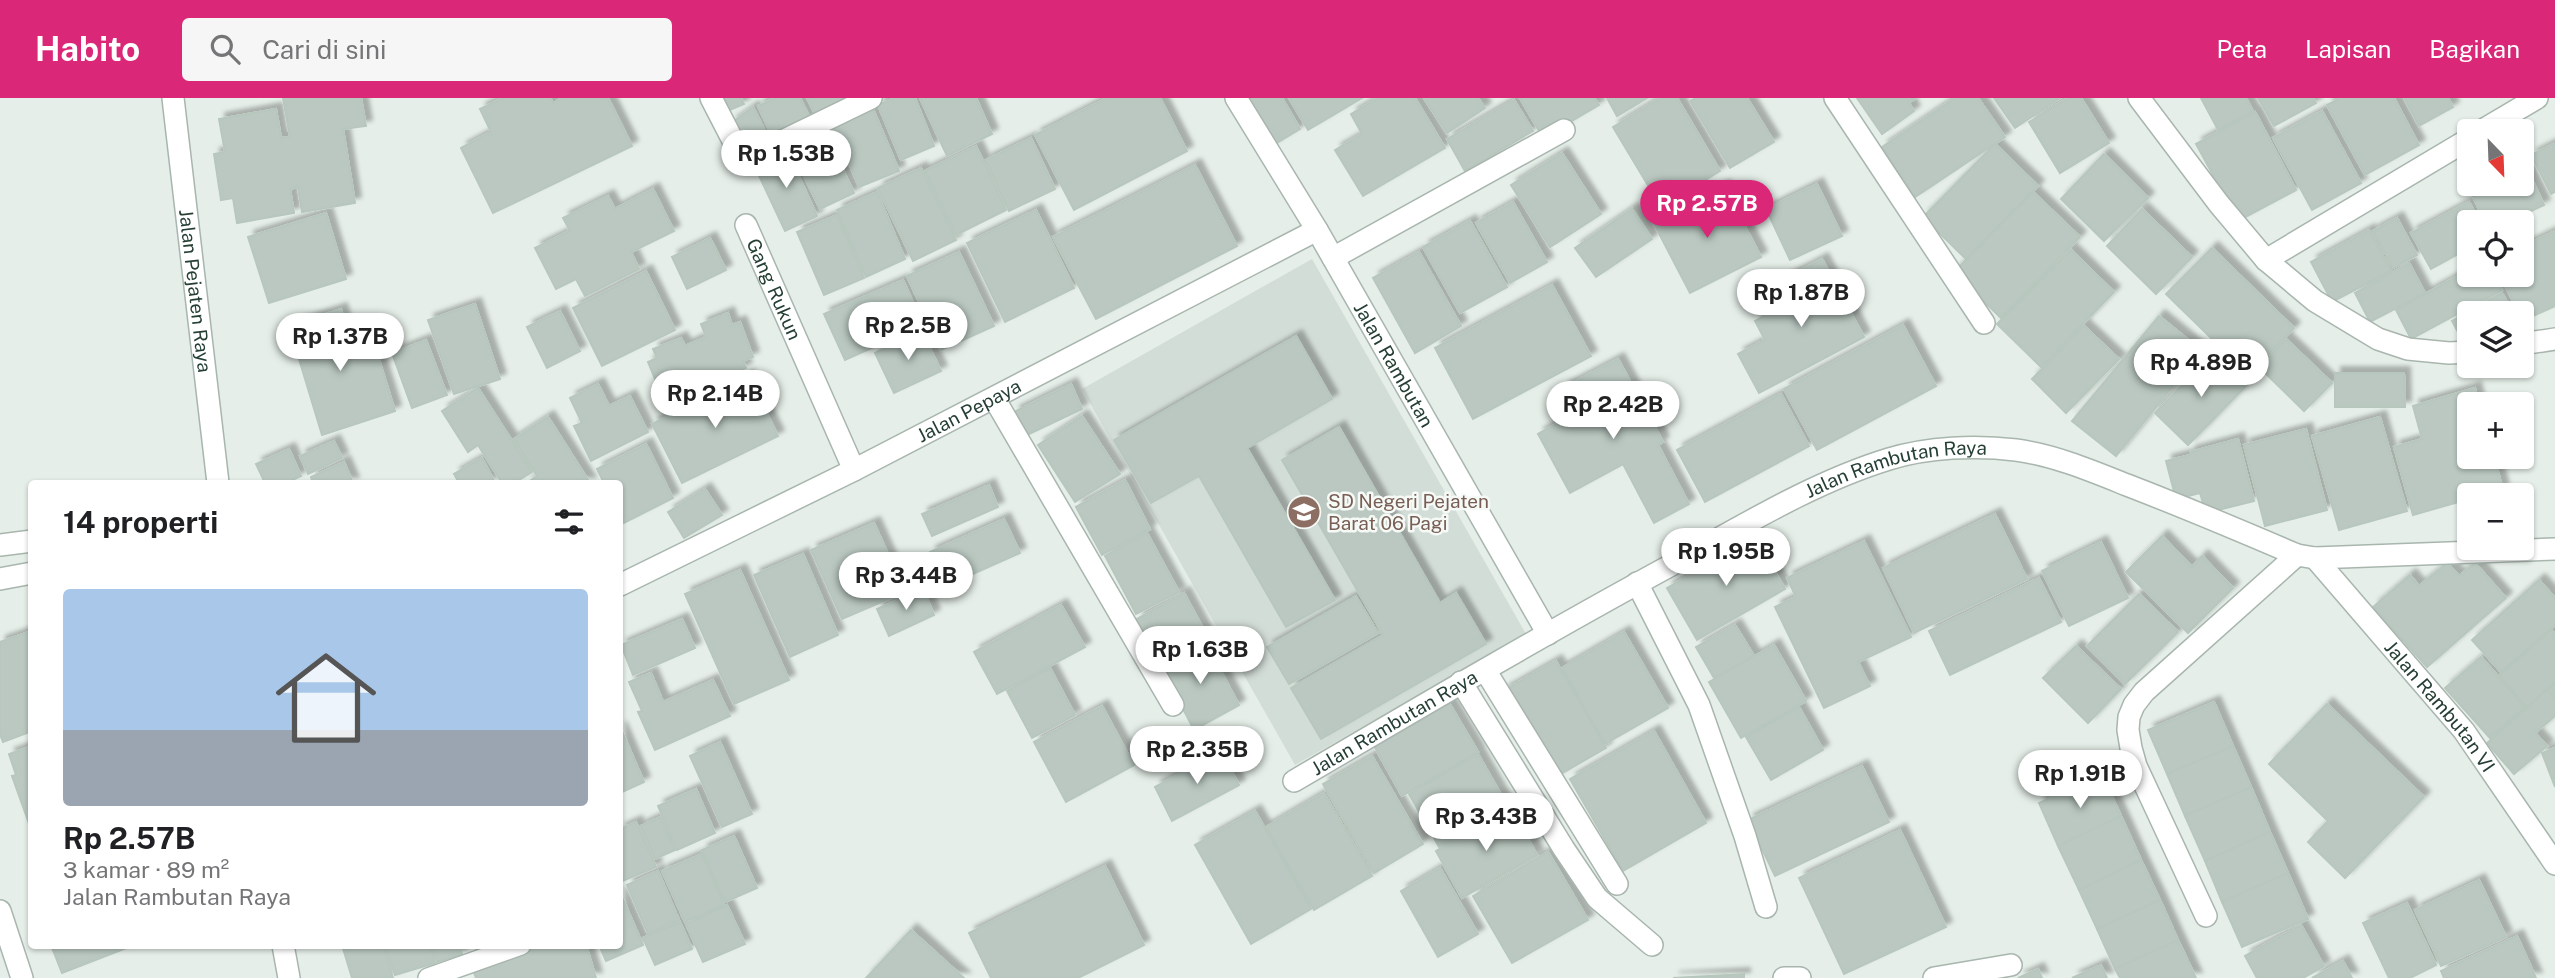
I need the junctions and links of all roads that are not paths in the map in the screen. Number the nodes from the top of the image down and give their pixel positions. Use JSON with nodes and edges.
{"nodes":[{"id":1,"x":173,"y":98,"type":"edge"},
{"id":2,"x":711,"y":98,"type":"edge"},
{"id":3,"x":871,"y":98,"type":"edge"},
{"id":4,"x":1236,"y":98,"type":"edge"},
{"id":5,"x":1835,"y":98,"type":"edge"},
{"id":6,"x":2139,"y":98,"type":"edge"},
{"id":7,"x":2537,"y":98,"type":"edge"},
{"id":8,"x":2502,"y":119,"type":"edge"},
{"id":9,"x":1564,"y":130,"type":"dead end"},
{"id":10,"x":2457,"y":146,"type":"edge"},
{"id":11,"x":746,"y":225,"type":"dead end"},
{"id":12,"x":1317,"y":230,"type":"junction"},
{"id":13,"x":1333,"y":258,"type":"junction"},
{"id":14,"x":2266,"y":260,"type":"junction"},
{"id":15,"x":1984,"y":324,"type":"dead end"},
{"id":16,"x":2555,"y":339,"type":"edge"},
{"id":17,"x":2534,"y":342,"type":"edge"},
{"id":18,"x":2457,"y":353,"type":"edge"},
{"id":19,"x":994,"y":398,"type":"junction"},
{"id":20,"x":854,"y":470,"type":"junction"},
{"id":21,"x":218,"y":480,"type":"edge"},
{"id":22,"x":28,"y":542,"type":"edge"},
{"id":23,"x":0,"y":545,"type":"edge"},
{"id":24,"x":2555,"y":549,"type":"edge"},
{"id":25,"x":2306,"y":556,"type":"junction"},
{"id":26,"x":28,"y":574,"type":"edge"},
{"id":27,"x":0,"y":579,"type":"edge"},
{"id":28,"x":1637,"y":583,"type":"junction"},
{"id":29,"x":623,"y":584,"type":"edge"},
{"id":30,"x":1548,"y":634,"type":"junction"},
{"id":31,"x":1485,"y":670,"type":"junction"},
{"id":32,"x":1461,"y":682,"type":"junction"},
{"id":33,"x":1173,"y":705,"type":"dead end"},
{"id":34,"x":1294,"y":781,"type":"dead end"},
{"id":35,"x":2555,"y":864,"type":"edge"},
{"id":36,"x":1617,"y":884,"type":"dead end"},
{"id":37,"x":1766,"y":907,"type":"dead end"},
{"id":38,"x":0,"y":911,"type":"edge"},
{"id":39,"x":2206,"y":916,"type":"dead end"},
{"id":40,"x":1652,"y":945,"type":"dead end"},
{"id":41,"x":284,"y":949,"type":"edge"},
{"id":42,"x":510,"y":949,"type":"edge"},
{"id":43,"x":2011,"y":965,"type":"dead end"},
{"id":44,"x":22,"y":978,"type":"edge"},
{"id":45,"x":289,"y":978,"type":"edge"},
{"id":46,"x":428,"y":978,"type":"edge"},
{"id":47,"x":1784,"y":978,"type":"edge"},
{"id":48,"x":1800,"y":978,"type":"edge"},
{"id":49,"x":1934,"y":978,"type":"edge"}],
"edges":[{"from":1,"to":21,"type":"street","name":"Jalan Pejaten Raya"},
{"from":2,"to":3,"type":"street"},
{"from":4,"to":12,"type":"street","name":"Jalan Rambutan"},
{"from":5,"to":15,"type":"street"},
{"from":6,"to":14,"type":"street"},
{"from":7,"to":8,"type":"street"},
{"from":9,"to":13,"type":"street"},
{"from":10,"to":14,"type":"street"},
{"from":11,"to":20,"type":"street","name":"Gang Rukun"},
{"from":12,"to":13,"type":"street","name":"Jalan Rambutan"},
{"from":12,"to":19,"type":"street","name":"Jalan Pepaya"},
{"from":13,"to":30,"type":"street","name":"Jalan Rambutan"},
{"from":14,"to":18,"type":"street"},
{"from":16,"to":17,"type":"street"},
{"from":19,"to":20,"type":"street","name":"Jalan Pepaya"},
{"from":19,"to":33,"type":"street"},
{"from":20,"to":29,"type":"street","name":"Jalan Pepaya"},
{"from":22,"to":23,"type":"street"},
{"from":24,"to":25,"type":"street","name":"Jalan Rambutan Raya"},
{"from":25,"to":28,"type":"street","name":"Jalan Rambutan Raya"},
{"from":25,"to":35,"type":"street","name":"Jalan Rambutan VI"},
{"from":25,"to":39,"type":"street"},
{"from":26,"to":27,"type":"street"},
{"from":28,"to":30,"type":"street","name":"Jalan Rambutan Raya"},
{"from":28,"to":37,"type":"street"},
{"from":30,"to":31,"type":"street","name":"Jalan Rambutan Raya"},
{"from":31,"to":32,"type":"street","name":"Jalan Rambutan Raya"},
{"from":31,"to":36,"type":"street"},
{"from":32,"to":34,"type":"street","name":"Jalan Rambutan Raya"},
{"from":32,"to":40,"type":"street"},
{"from":38,"to":44,"type":"street"},
{"from":41,"to":45,"type":"street"},
{"from":42,"to":46,"type":"lane"},
{"from":43,"to":49,"type":"street"},
{"from":47,"to":48,"type":"street"}]}
